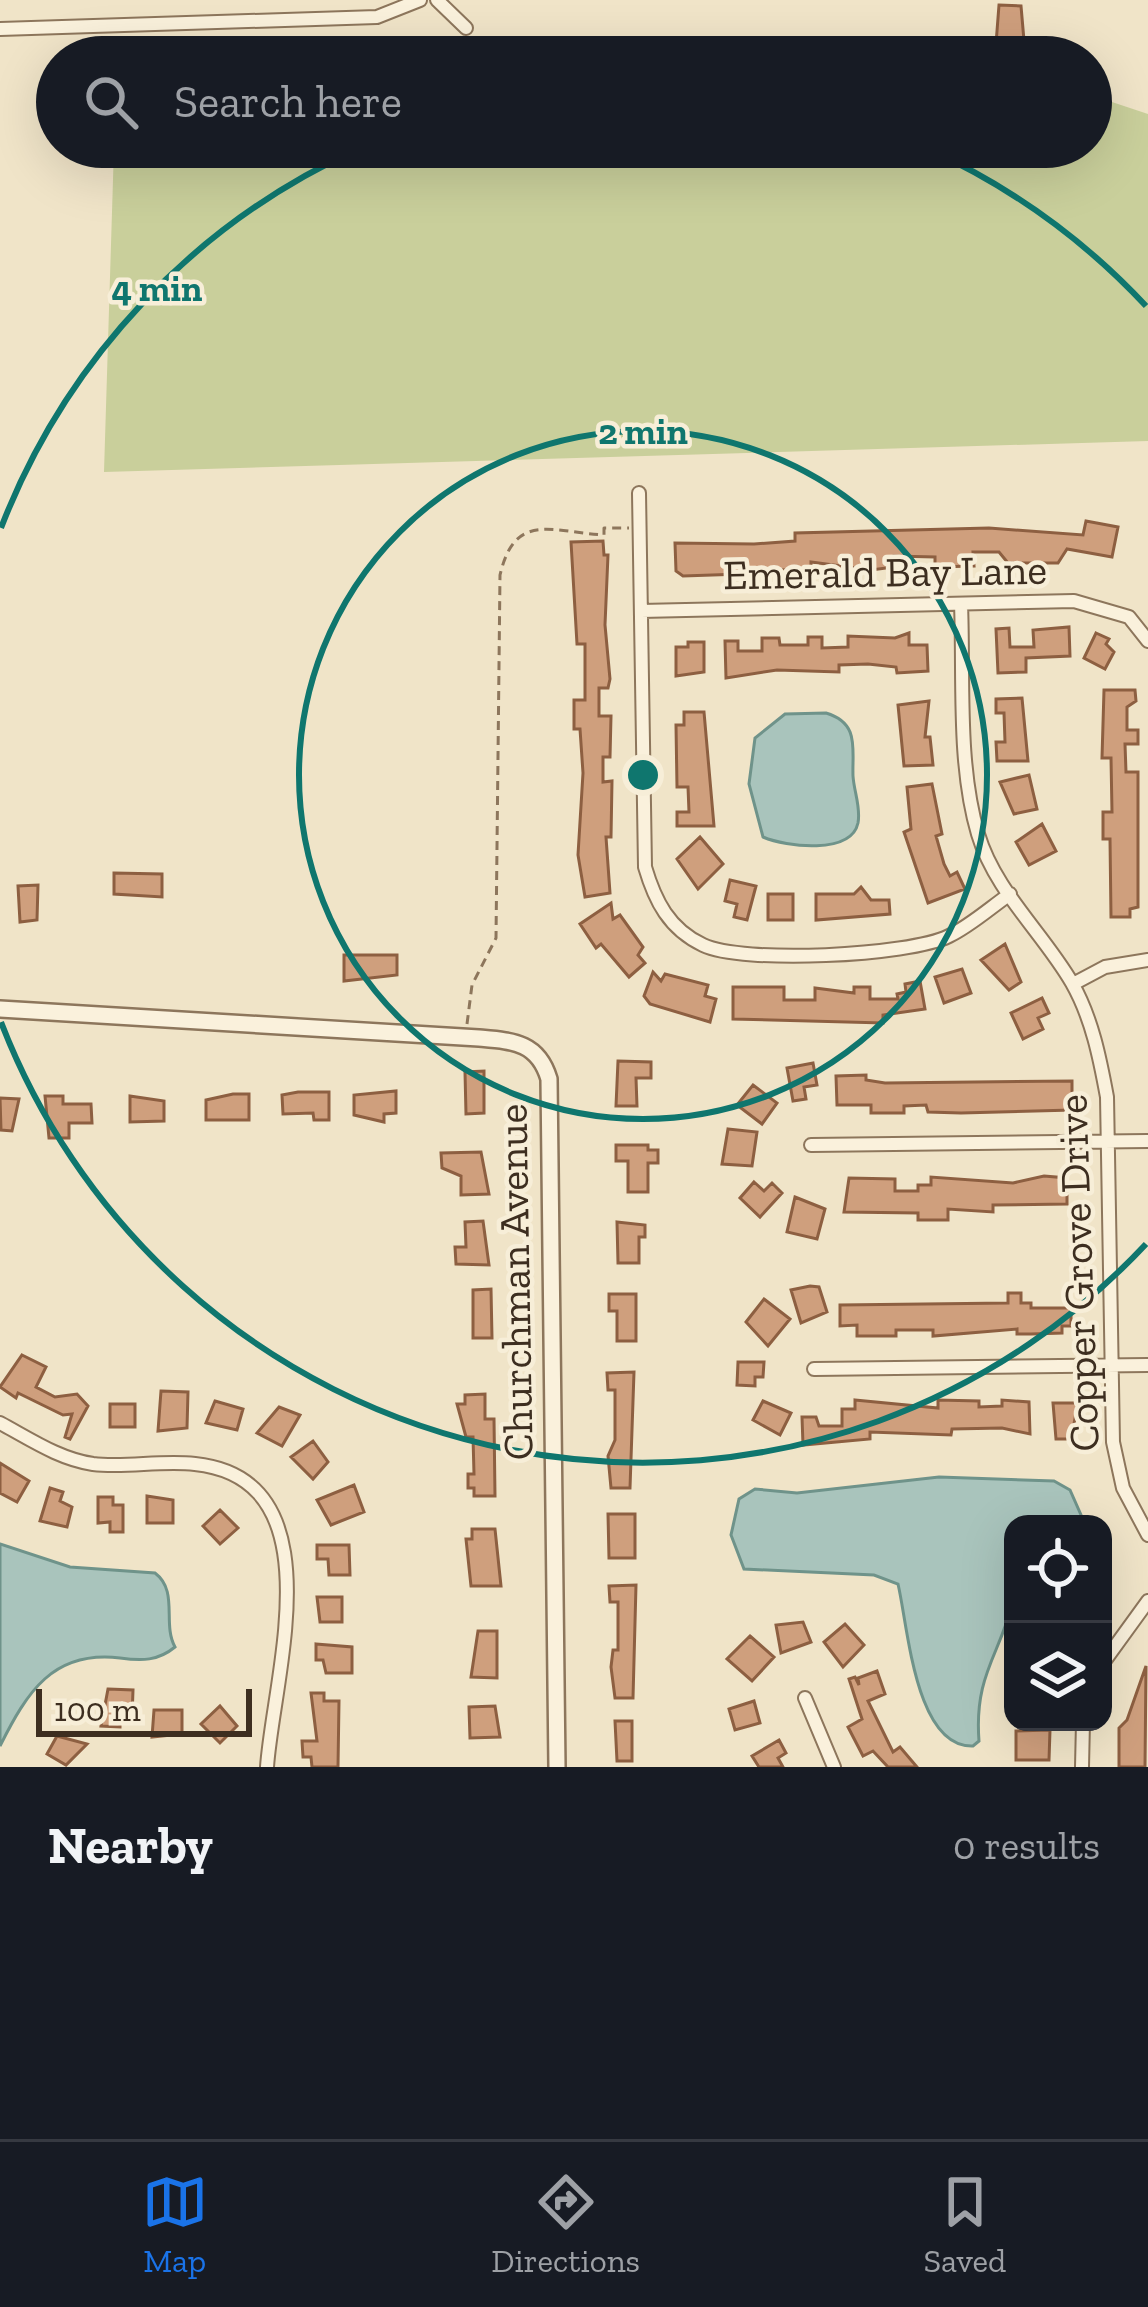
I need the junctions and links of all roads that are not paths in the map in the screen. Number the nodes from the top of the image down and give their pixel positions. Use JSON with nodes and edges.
{"nodes":[{"id":1,"x":420,"y":0,"type":"edge"},
{"id":2,"x":437,"y":0,"type":"edge"},
{"id":3,"x":0,"y":28,"type":"edge"},
{"id":4,"x":466,"y":28,"type":"dead end"},
{"id":5,"x":639,"y":493,"type":"dead end"},
{"id":6,"x":961,"y":604,"type":"junction"},
{"id":7,"x":641,"y":611,"type":"junction"},
{"id":8,"x":1148,"y":641,"type":"edge"},
{"id":9,"x":1010,"y":894,"type":"junction"},
{"id":10,"x":1148,"y":960,"type":"edge"},
{"id":11,"x":1073,"y":984,"type":"junction"},
{"id":12,"x":0,"y":1009,"type":"edge"},
{"id":13,"x":1148,"y":1141,"type":"edge"},
{"id":14,"x":1109,"y":1142,"type":"junction"},
{"id":15,"x":811,"y":1145,"type":"dead end"},
{"id":16,"x":1112,"y":1365,"type":"junction"},
{"id":17,"x":1148,"y":1365,"type":"edge"},
{"id":18,"x":814,"y":1369,"type":"dead end"},
{"id":19,"x":0,"y":1423,"type":"edge"},
{"id":20,"x":1148,"y":1535,"type":"edge"},
{"id":21,"x":1148,"y":1601,"type":"edge"},
{"id":22,"x":1112,"y":1651,"type":"edge"},
{"id":23,"x":806,"y":1698,"type":"dead end"},
{"id":24,"x":1083,"y":1731,"type":"edge"},
{"id":25,"x":267,"y":1767,"type":"edge"},
{"id":26,"x":557,"y":1767,"type":"edge"},
{"id":27,"x":834,"y":1767,"type":"edge"},
{"id":28,"x":1082,"y":1767,"type":"edge"}],
"edges":[{"from":1,"to":3,"type":"street"},
{"from":2,"to":4,"type":"street"},
{"from":5,"to":7,"type":"street"},
{"from":6,"to":7,"type":"street","name":"Emerald Bay Lane"},
{"from":6,"to":8,"type":"street","name":"Emerald Bay Lane"},
{"from":6,"to":9,"type":"street","name":"Copper Grove Drive"},
{"from":7,"to":9,"type":"street"},
{"from":9,"to":11,"type":"street","name":"Copper Grove Drive"},
{"from":10,"to":11,"type":"street"},
{"from":11,"to":14,"type":"street","name":"Copper Grove Drive"},
{"from":12,"to":26,"type":"street","name":"Churchman Avenue"},
{"from":13,"to":14,"type":"street"},
{"from":14,"to":15,"type":"street"},
{"from":14,"to":16,"type":"street","name":"Copper Grove Drive"},
{"from":16,"to":17,"type":"street"},
{"from":16,"to":18,"type":"street"},
{"from":16,"to":20,"type":"street","name":"Copper Grove Drive"},
{"from":19,"to":25,"type":"street"},
{"from":21,"to":22,"type":"street"},
{"from":23,"to":27,"type":"street"},
{"from":24,"to":28,"type":"street"}]}
